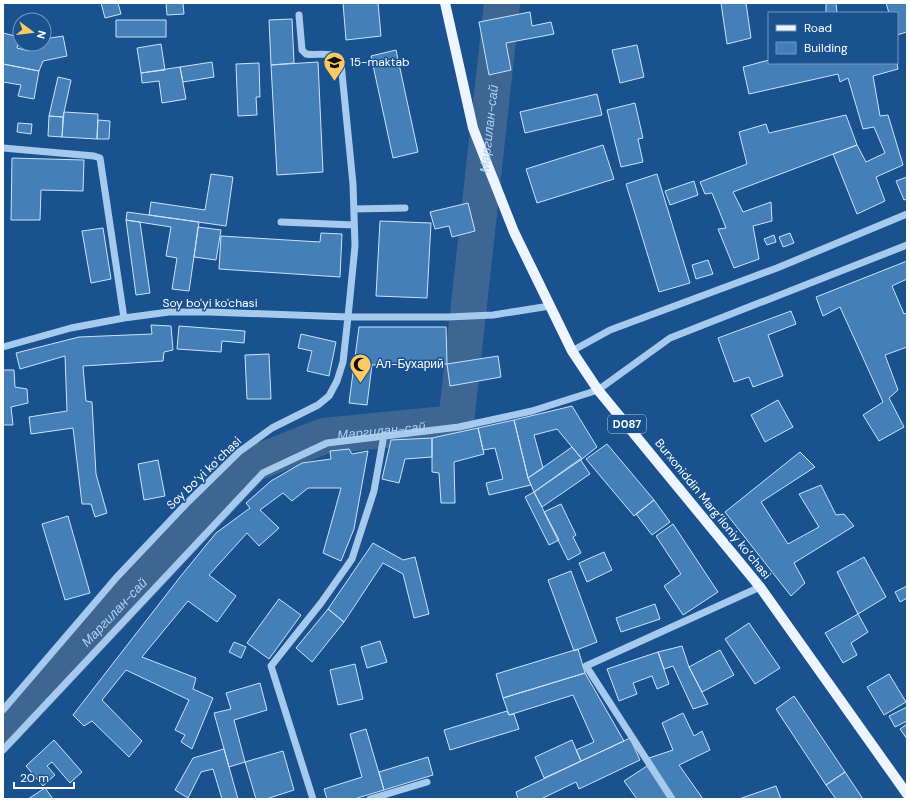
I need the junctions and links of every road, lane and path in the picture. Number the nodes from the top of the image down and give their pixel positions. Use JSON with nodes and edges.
{"nodes":[{"id":1,"x":445,"y":3,"type":"edge"},
{"id":2,"x":299,"y":15,"type":"dead end"},
{"id":3,"x":3,"y":148,"type":"edge"},
{"id":4,"x":405,"y":208,"type":"dead end"},
{"id":5,"x":354,"y":209,"type":"junction"},
{"id":6,"x":907,"y":214,"type":"edge"},
{"id":7,"x":281,"y":222,"type":"dead end"},
{"id":8,"x":354,"y":225,"type":"junction"},
{"id":9,"x":907,"y":245,"type":"edge"},
{"id":10,"x":550,"y":306,"type":"junction"},
{"id":11,"x":348,"y":317,"type":"junction"},
{"id":12,"x":124,"y":318,"type":"junction"},
{"id":13,"x":3,"y":346,"type":"edge"},
{"id":14,"x":572,"y":351,"type":"junction"},
{"id":15,"x":598,"y":390,"type":"junction"},
{"id":16,"x":384,"y":436,"type":"junction"},
{"id":17,"x":760,"y":587,"type":"junction"},
{"id":18,"x":3,"y":710,"type":"edge"},
{"id":19,"x":3,"y":750,"type":"edge"},
{"id":20,"x":427,"y":782,"type":"dead end"},
{"id":21,"x":907,"y":794,"type":"edge"},
{"id":22,"x":313,"y":799,"type":"edge"},
{"id":23,"x":370,"y":799,"type":"edge"},
{"id":24,"x":672,"y":799,"type":"edge"}],
"edges":[{"from":1,"to":10,"type":"main road","name":"Burxoniddin Marg’iloniy ko’chasi","number":"D087"},
{"from":2,"to":5,"type":"street","name":"Soy boʻyi koʻchasi"},
{"from":3,"to":12,"type":"street"},
{"from":4,"to":5,"type":"street"},
{"from":5,"to":8,"type":"street","name":"Soy boʻyi koʻchasi"},
{"from":6,"to":14,"type":"street"},
{"from":7,"to":8,"type":"street"},
{"from":8,"to":11,"type":"street","name":"Soy boʻyi koʻchasi"},
{"from":9,"to":15,"type":"street"},
{"from":10,"to":11,"type":"street"},
{"from":10,"to":14,"type":"main road","name":"Burxoniddin Marg’iloniy ko’chasi","number":"D087"},
{"from":11,"to":12,"type":"street","name":"Soy bo'yi ko'chasi"},
{"from":11,"to":18,"type":"street","name":"Soy boʻyi koʻchasi"},
{"from":12,"to":13,"type":"street","name":"Soy bo'yi ko'chasi"},
{"from":14,"to":15,"type":"main road","name":"Burxoniddin Marg’iloniy ko’chasi","number":"D087"},
{"from":15,"to":16,"type":"street"},
{"from":15,"to":17,"type":"main road","name":"Burxoniddin Marg’iloniy ko’chasi","number":"D087"},
{"from":16,"to":19,"type":"street"},
{"from":16,"to":22,"type":"street"},
{"from":17,"to":21,"type":"main road","name":"Burxoniddin Marg’iloniy ko’chasi","number":"D087"},
{"from":17,"to":24,"type":"street"},
{"from":20,"to":23,"type":"street"}]}
